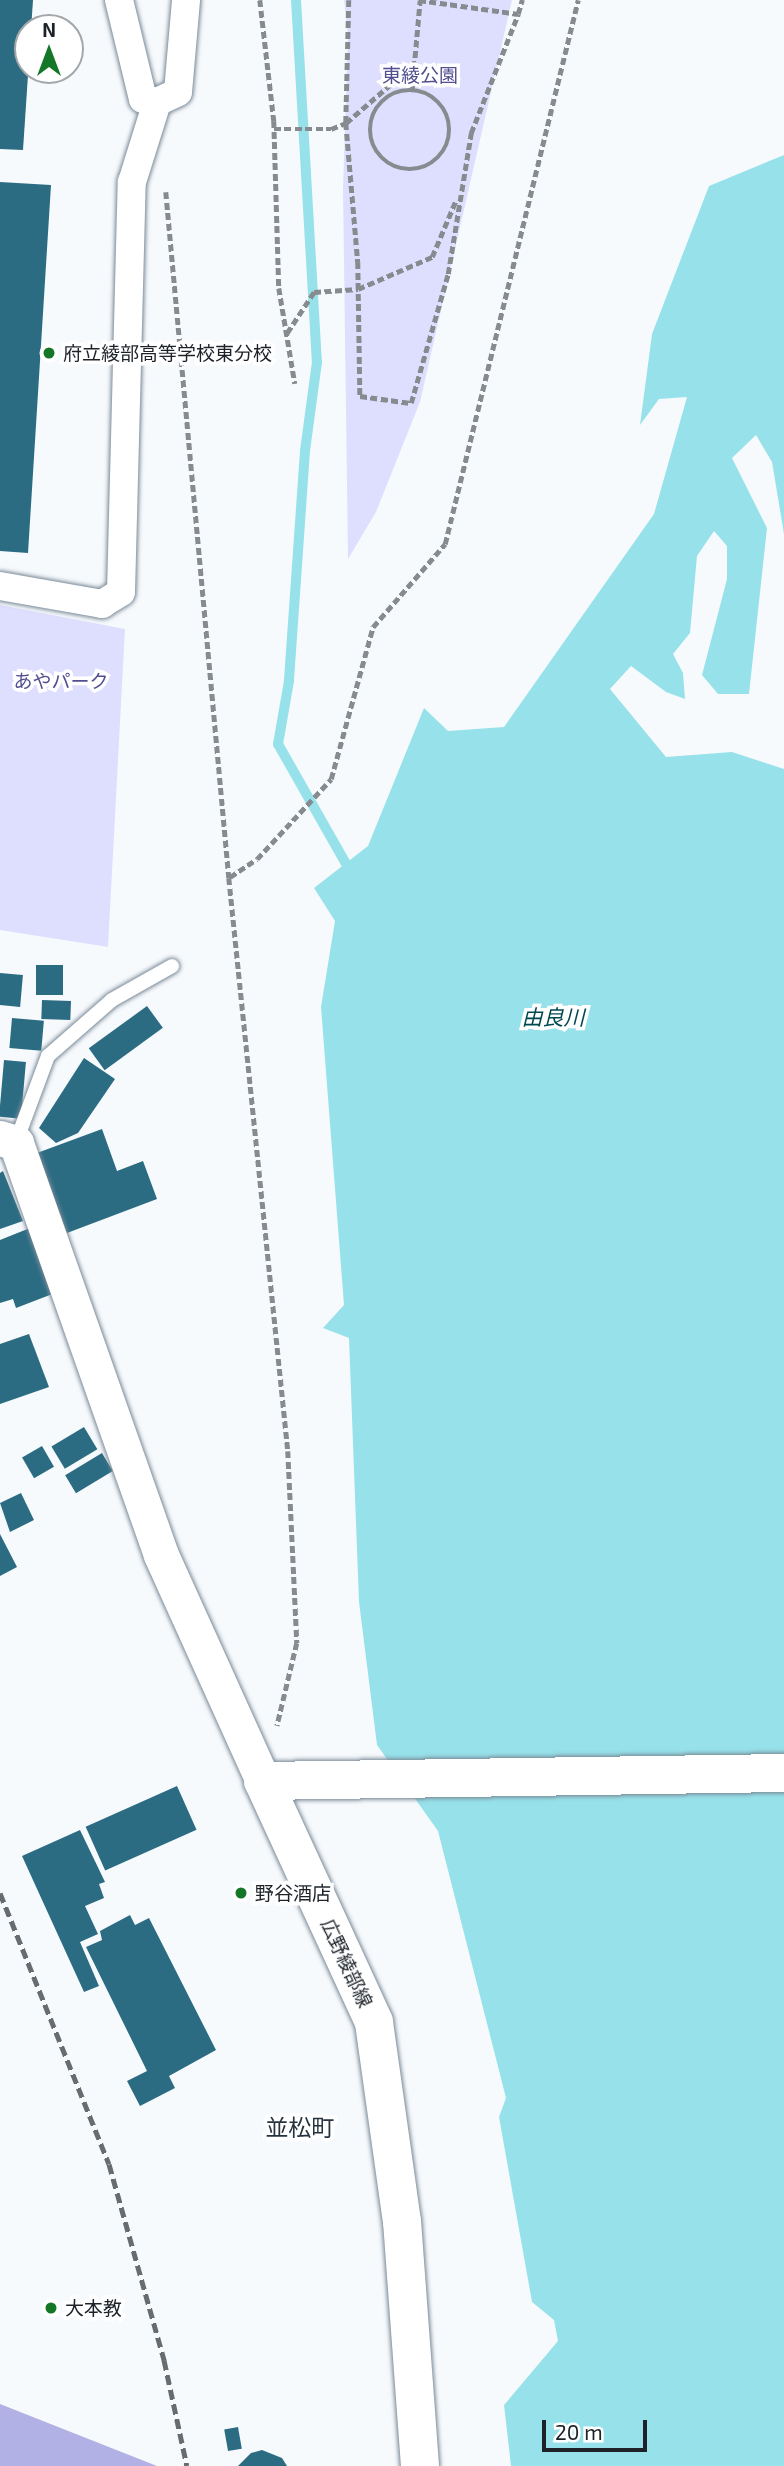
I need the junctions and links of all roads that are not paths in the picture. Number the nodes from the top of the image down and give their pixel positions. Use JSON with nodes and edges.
{"nodes":[{"id":1,"x":119,"y":0,"type":"edge"},
{"id":2,"x":186,"y":0,"type":"edge"},
{"id":3,"x":157,"y":102,"type":"junction"},
{"id":4,"x":0,"y":586,"type":"edge"},
{"id":5,"x":172,"y":966,"type":"dead end"},
{"id":6,"x":8,"y":1140,"type":"edge"},
{"id":7,"x":784,"y":1773,"type":"edge"},
{"id":8,"x":263,"y":1781,"type":"junction"},
{"id":9,"x":420,"y":2466,"type":"edge"}],
"edges":[{"from":1,"to":3,"type":"street"},
{"from":2,"to":3,"type":"street"},
{"from":3,"to":4,"type":"street"},
{"from":5,"to":6,"type":"lane"},
{"from":6,"to":8,"type":"street"},
{"from":7,"to":8,"type":"main road"},
{"from":8,"to":9,"type":"main road","name":"広野綾部線"}]}
